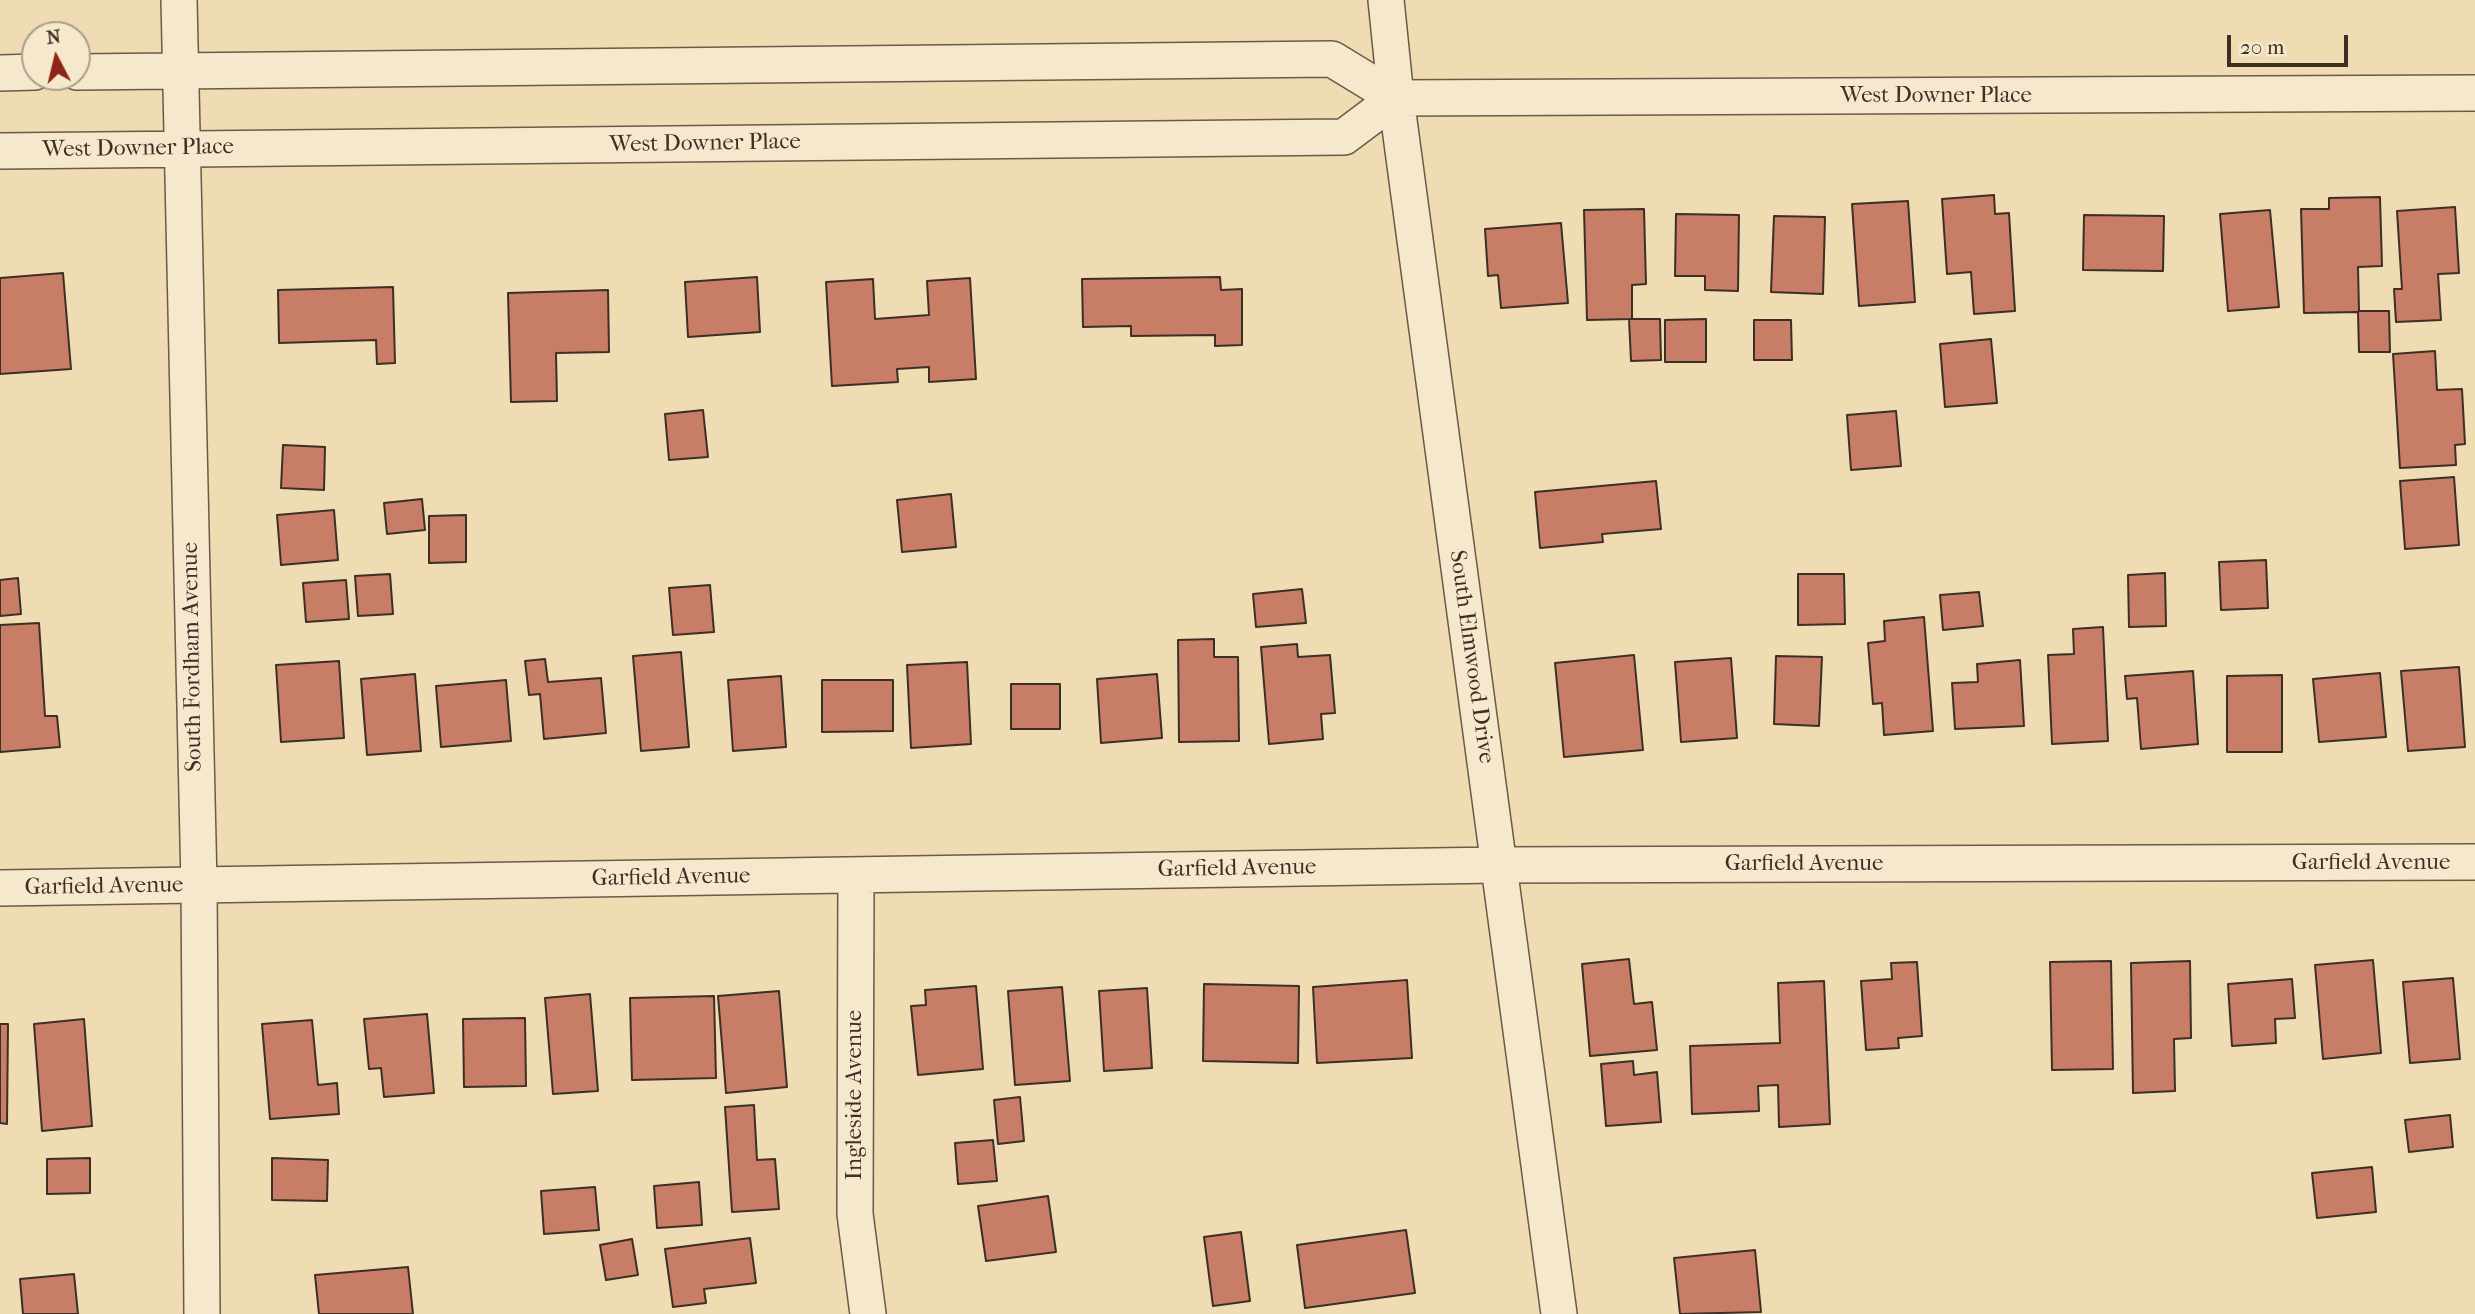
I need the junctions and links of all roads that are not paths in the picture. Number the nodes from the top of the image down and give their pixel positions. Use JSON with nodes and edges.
{"nodes":[{"id":1,"x":179,"y":0,"type":"edge"},
{"id":2,"x":1386,"y":0,"type":"edge"},
{"id":3,"x":180,"y":70,"type":"junction"},
{"id":4,"x":21,"y":72,"type":"edge"},
{"id":5,"x":91,"y":72,"type":"edge"},
{"id":6,"x":0,"y":73,"type":"edge"},
{"id":7,"x":2475,"y":93,"type":"edge"},
{"id":8,"x":1396,"y":98,"type":"junction"},
{"id":9,"x":182,"y":149,"type":"junction"},
{"id":10,"x":0,"y":151,"type":"edge"},
{"id":11,"x":2475,"y":862,"type":"edge"},
{"id":12,"x":1498,"y":865,"type":"junction"},
{"id":13,"x":856,"y":875,"type":"junction"},
{"id":14,"x":199,"y":885,"type":"junction"},
{"id":15,"x":0,"y":888,"type":"edge"},
{"id":16,"x":202,"y":1314,"type":"edge"},
{"id":17,"x":867,"y":1314,"type":"edge"},
{"id":18,"x":1559,"y":1314,"type":"edge"}],
"edges":[{"from":1,"to":3,"type":"street","name":"South Fordham Avenue"},
{"from":2,"to":8,"type":"street","name":"South Elmwood Drive"},
{"from":3,"to":5,"type":"street"},
{"from":3,"to":8,"type":"street"},
{"from":3,"to":9,"type":"street","name":"South Fordham Avenue"},
{"from":4,"to":6,"type":"street"},
{"from":7,"to":8,"type":"street","name":"West Downer Place"},
{"from":8,"to":9,"type":"street","name":"West Downer Place"},
{"from":8,"to":12,"type":"street","name":"South Elmwood Drive"},
{"from":9,"to":10,"type":"street","name":"West Downer Place"},
{"from":9,"to":14,"type":"street","name":"South Fordham Avenue"},
{"from":11,"to":12,"type":"street","name":"Garfield Avenue"},
{"from":12,"to":13,"type":"street","name":"Garfield Avenue"},
{"from":12,"to":18,"type":"street","name":"South Elmwood Drive"},
{"from":13,"to":14,"type":"street","name":"Garfield Avenue"},
{"from":13,"to":17,"type":"street","name":"Ingleside Avenue"},
{"from":14,"to":15,"type":"street","name":"Garfield Avenue"},
{"from":14,"to":16,"type":"street","name":"South Fordham Avenue"}]}
